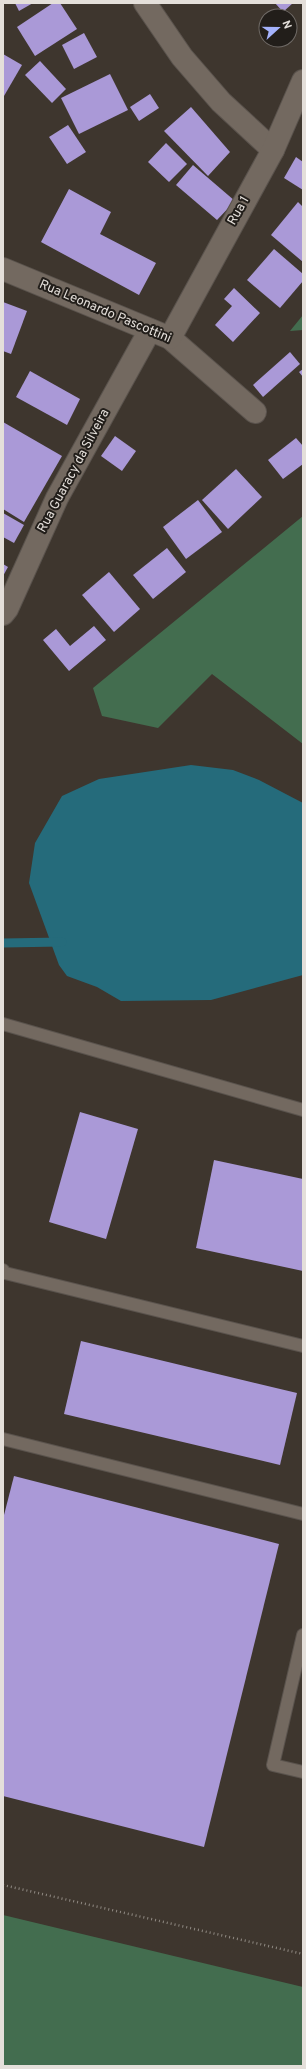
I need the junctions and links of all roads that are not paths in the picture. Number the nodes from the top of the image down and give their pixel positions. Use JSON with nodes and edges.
{"nodes":[{"id":1,"x":145,"y":3,"type":"edge"},
{"id":2,"x":303,"y":81,"type":"edge"},
{"id":3,"x":273,"y":150,"type":"junction"},
{"id":4,"x":3,"y":268,"type":"edge"},
{"id":5,"x":150,"y":330,"type":"junction"},
{"id":6,"x":170,"y":338,"type":"junction"},
{"id":7,"x":255,"y":412,"type":"dead end"},
{"id":8,"x":3,"y":614,"type":"edge"},
{"id":9,"x":3,"y":1024,"type":"edge"},
{"id":10,"x":303,"y":1110,"type":"edge"},
{"id":11,"x":4,"y":1273,"type":"edge"},
{"id":12,"x":303,"y":1346,"type":"edge"},
{"id":13,"x":3,"y":1439,"type":"edge"},
{"id":14,"x":303,"y":1514,"type":"edge"},
{"id":15,"x":303,"y":1635,"type":"edge"},
{"id":16,"x":300,"y":1665,"type":"edge"},
{"id":17,"x":303,"y":1772,"type":"edge"}],
"edges":[{"from":1,"to":3,"type":"street"},
{"from":2,"to":3,"type":"street","name":"Rua 1"},
{"from":3,"to":6,"type":"street","name":"Rua 1"},
{"from":4,"to":5,"type":"street","name":"Rua Leonardo Pascottini"},
{"from":5,"to":6,"type":"street","name":"Rua Leonardo Pascottini"},
{"from":5,"to":8,"type":"street","name":"Rua Guaracy da Silveira"},
{"from":6,"to":7,"type":"street","name":"Rua Leonardo Pascottini"},
{"from":9,"to":10,"type":"lane"},
{"from":11,"to":12,"type":"lane"},
{"from":13,"to":14,"type":"lane"},
{"from":15,"to":16,"type":"lane"},
{"from":16,"to":17,"type":"lane"}]}
